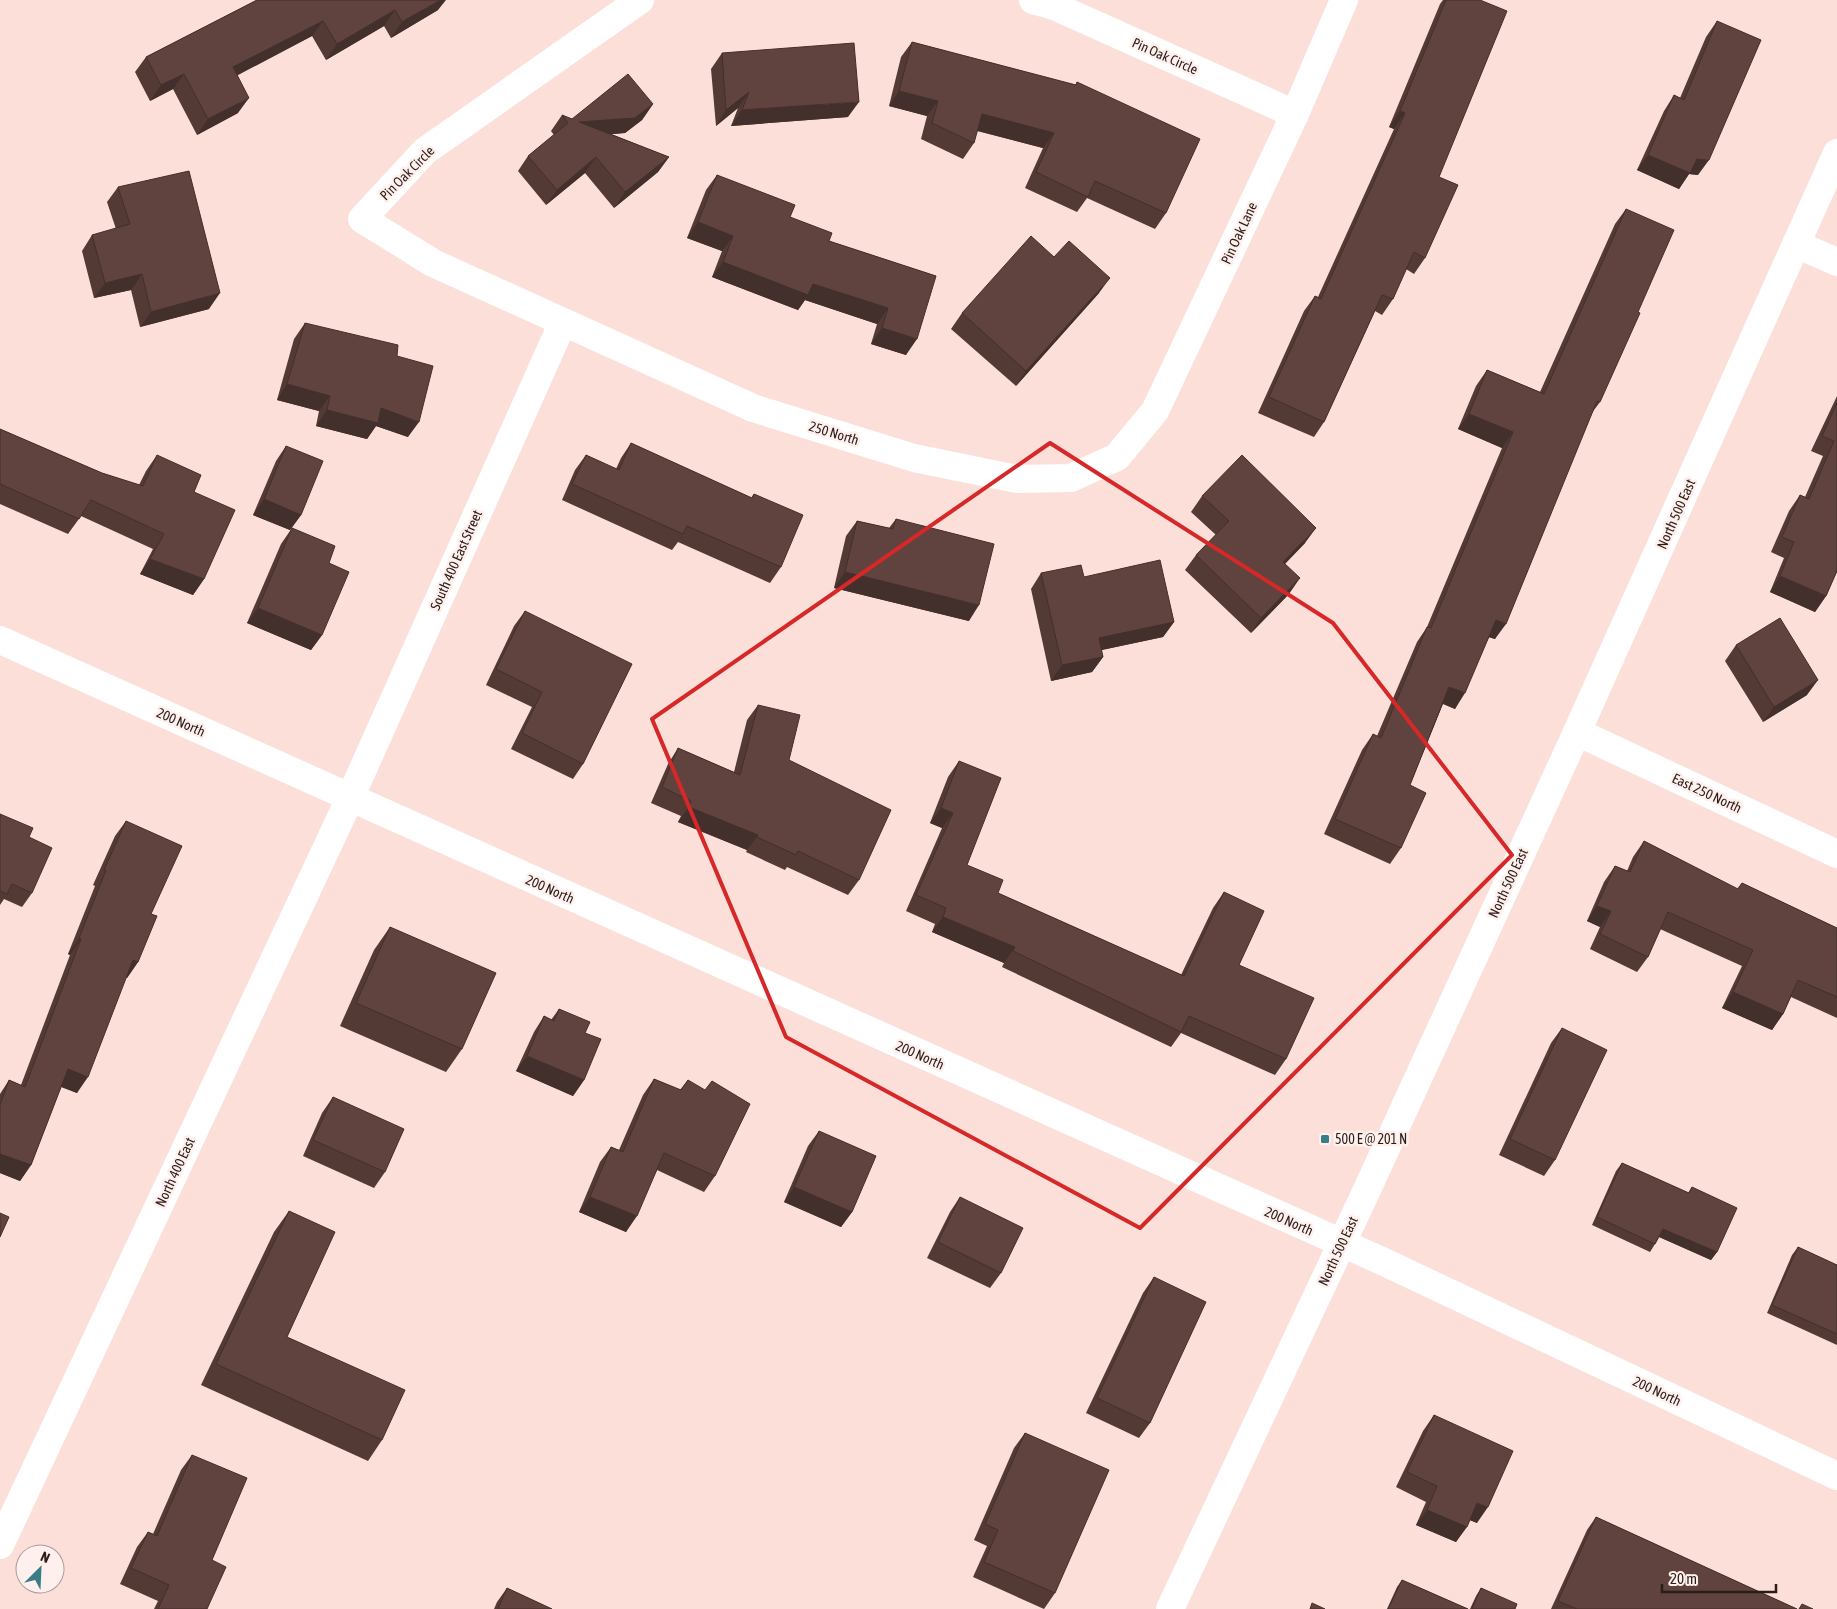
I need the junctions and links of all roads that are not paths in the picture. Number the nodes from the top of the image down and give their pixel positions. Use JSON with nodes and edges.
{"nodes":[{"id":1,"x":640,"y":0,"type":"edge"},
{"id":2,"x":1034,"y":0,"type":"edge"},
{"id":3,"x":1344,"y":0,"type":"edge"},
{"id":4,"x":1295,"y":114,"type":"junction"},
{"id":5,"x":1837,"y":153,"type":"edge"},
{"id":6,"x":1798,"y":245,"type":"junction"},
{"id":7,"x":1837,"y":262,"type":"edge"},
{"id":8,"x":562,"y":322,"type":"junction"},
{"id":9,"x":1117,"y":457,"type":"joint"},
{"id":10,"x":0,"y":640,"type":"edge"},
{"id":11,"x":1577,"y":732,"type":"junction"},
{"id":12,"x":350,"y":798,"type":"junction"},
{"id":13,"x":1837,"y":854,"type":"edge"},
{"id":14,"x":1341,"y":1244,"type":"junction"},
{"id":15,"x":1837,"y":1476,"type":"edge"},
{"id":16,"x":0,"y":1545,"type":"edge"},
{"id":17,"x":1170,"y":1609,"type":"edge"}],
"edges":[{"from":1,"to":8,"type":"street","name":"Pin Oak Circle"},
{"from":2,"to":4,"type":"street","name":"Pin Oak Circle"},
{"from":3,"to":4,"type":"street","name":"Pin Oak Lane"},
{"from":4,"to":9,"type":"street","name":"Pin Oak Lane"},
{"from":5,"to":6,"type":"street","name":"North 500 East"},
{"from":6,"to":7,"type":"street"},
{"from":6,"to":11,"type":"street","name":"North 500 East"},
{"from":8,"to":9,"type":"street","name":"250 North"},
{"from":8,"to":12,"type":"street","name":"South 400 East Street"},
{"from":10,"to":12,"type":"street","name":"200 North"},
{"from":11,"to":13,"type":"street","name":"East 250 North"},
{"from":11,"to":14,"type":"street","name":"North 500 East"},
{"from":12,"to":14,"type":"street","name":"200 North"},
{"from":12,"to":16,"type":"street","name":"North 400 East"},
{"from":14,"to":15,"type":"street","name":"200 North"},
{"from":14,"to":17,"type":"street","name":"North 500 East"}]}
